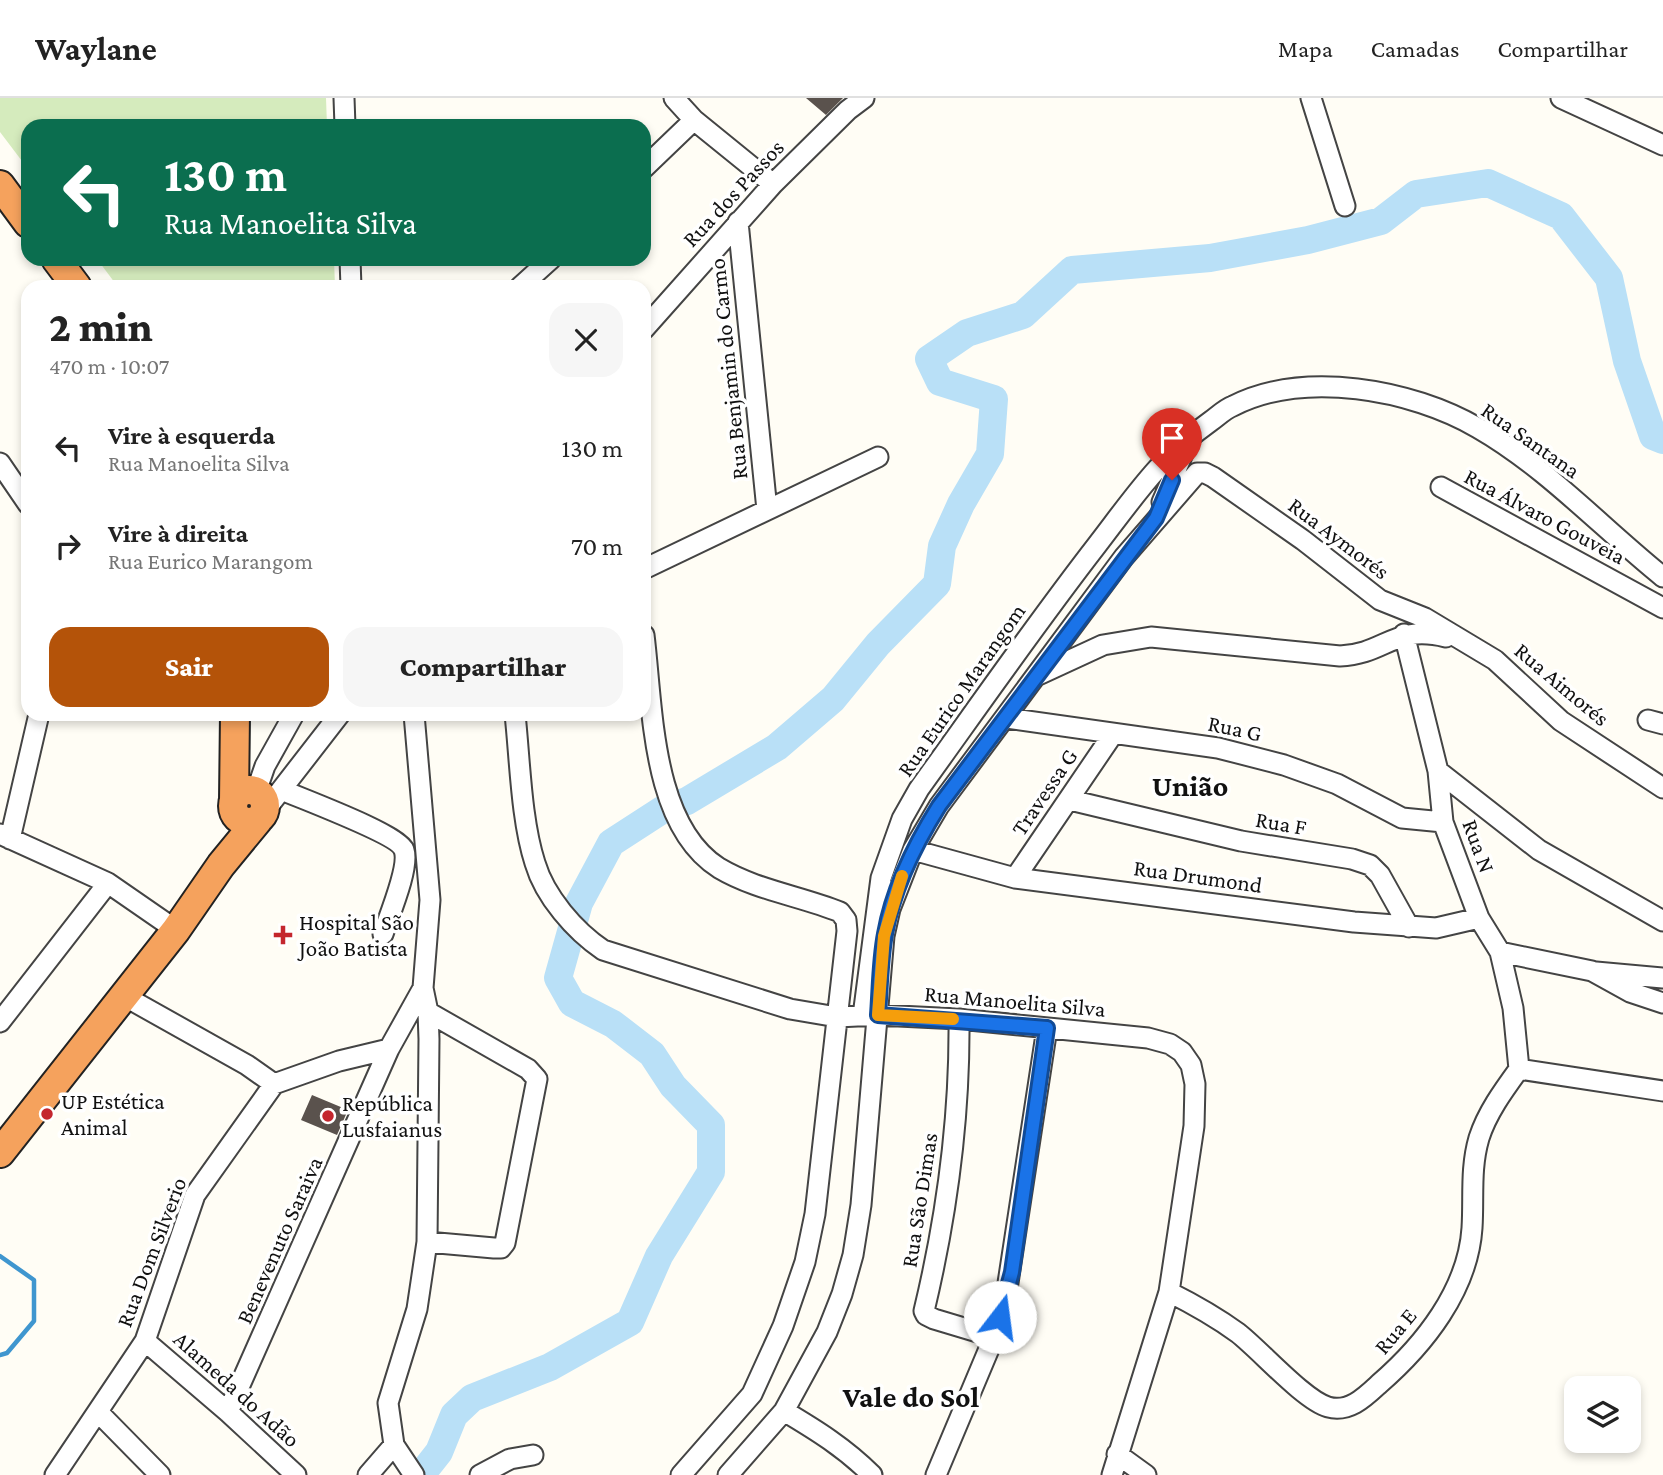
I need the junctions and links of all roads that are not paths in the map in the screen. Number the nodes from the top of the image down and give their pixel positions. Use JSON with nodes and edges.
{"nodes":[{"id":1,"x":344,"y":98,"type":"edge"},
{"id":2,"x":674,"y":98,"type":"edge"},
{"id":3,"x":864,"y":98,"type":"edge"},
{"id":4,"x":1311,"y":98,"type":"edge"},
{"id":5,"x":1561,"y":98,"type":"edge"},
{"id":6,"x":345,"y":119,"type":"edge"},
{"id":7,"x":694,"y":120,"type":"junction"},
{"id":8,"x":1663,"y":145,"type":"edge"},
{"id":9,"x":651,"y":161,"type":"edge"},
{"id":10,"x":773,"y":184,"type":"junction"},
{"id":11,"x":0,"y":185,"type":"edge"},
{"id":12,"x":1345,"y":206,"type":"dead end"},
{"id":13,"x":21,"y":214,"type":"edge"},
{"id":14,"x":738,"y":222,"type":"junction"},
{"id":15,"x":543,"y":266,"type":"edge"},
{"id":16,"x":528,"y":280,"type":"edge"},
{"id":17,"x":651,"y":321,"type":"edge"},
{"id":18,"x":1191,"y":435,"type":"junction"},
{"id":19,"x":878,"y":457,"type":"dead end"},
{"id":20,"x":0,"y":463,"type":"edge"},
{"id":21,"x":1441,"y":487,"type":"dead end"},
{"id":22,"x":21,"y":494,"type":"edge"},
{"id":23,"x":767,"y":510,"type":"junction"},
{"id":24,"x":1156,"y":518,"type":"junction"},
{"id":25,"x":1623,"y":545,"type":"junction"},
{"id":26,"x":1663,"y":561,"type":"edge"},
{"id":27,"x":651,"y":566,"type":"edge"},
{"id":28,"x":1663,"y":577,"type":"edge"},
{"id":29,"x":1663,"y":608,"type":"edge"},
{"id":30,"x":1404,"y":634,"type":"junction"},
{"id":31,"x":1464,"y":641,"type":"junction"},
{"id":32,"x":1038,"y":675,"type":"junction"},
{"id":33,"x":651,"y":689,"type":"edge"},
{"id":34,"x":1007,"y":718,"type":"junction"},
{"id":35,"x":37,"y":721,"type":"edge"},
{"id":36,"x":235,"y":721,"type":"edge"},
{"id":37,"x":290,"y":721,"type":"edge"},
{"id":38,"x":333,"y":721,"type":"edge"},
{"id":39,"x":415,"y":721,"type":"edge"},
{"id":40,"x":516,"y":721,"type":"edge"},
{"id":41,"x":1113,"y":734,"type":"junction"},
{"id":42,"x":1438,"y":771,"type":"junction"},
{"id":43,"x":1663,"y":788,"type":"edge"},
{"id":44,"x":258,"y":800,"type":"junction"},
{"id":45,"x":1070,"y":800,"type":"junction"},
{"id":46,"x":1443,"y":822,"type":"junction"},
{"id":47,"x":5,"y":836,"type":"edge"},
{"id":48,"x":913,"y":850,"type":"junction"},
{"id":49,"x":1016,"y":878,"type":"junction"},
{"id":50,"x":108,"y":883,"type":"junction"},
{"id":51,"x":1479,"y":918,"type":"junction"},
{"id":52,"x":1663,"y":921,"type":"edge"},
{"id":53,"x":1409,"y":928,"type":"junction"},
{"id":54,"x":176,"y":930,"type":"junction"},
{"id":55,"x":383,"y":934,"type":"dead end"},
{"id":56,"x":1500,"y":952,"type":"junction"},
{"id":57,"x":1592,"y":971,"type":"junction"},
{"id":58,"x":1663,"y":978,"type":"edge"},
{"id":59,"x":423,"y":988,"type":"junction"},
{"id":60,"x":124,"y":996,"type":"junction"},
{"id":61,"x":1663,"y":1003,"type":"edge"},
{"id":62,"x":428,"y":1012,"type":"junction"},
{"id":63,"x":870,"y":1016,"type":"junction"},
{"id":64,"x":837,"y":1017,"type":"junction"},
{"id":65,"x":959,"y":1019,"type":"junction"},
{"id":66,"x":0,"y":1023,"type":"edge"},
{"id":67,"x":1047,"y":1028,"type":"junction"},
{"id":68,"x":389,"y":1049,"type":"junction"},
{"id":69,"x":1519,"y":1069,"type":"junction"},
{"id":70,"x":274,"y":1084,"type":"junction"},
{"id":71,"x":1663,"y":1091,"type":"edge"},
{"id":72,"x":0,"y":1153,"type":"edge"},
{"id":73,"x":427,"y":1242,"type":"junction"},
{"id":74,"x":1170,"y":1292,"type":"junction"},
{"id":75,"x":994,"y":1337,"type":"junction"},
{"id":76,"x":145,"y":1341,"type":"junction"},
{"id":77,"x":783,"y":1411,"type":"junction"},
{"id":78,"x":228,"y":1412,"type":"junction"},
{"id":79,"x":99,"y":1413,"type":"junction"},
{"id":80,"x":1117,"y":1454,"type":"junction"},
{"id":81,"x":533,"y":1455,"type":"dead end"},
{"id":82,"x":404,"y":1460,"type":"edge"},
{"id":83,"x":55,"y":1475,"type":"edge"},
{"id":84,"x":160,"y":1475,"type":"edge"},
{"id":85,"x":296,"y":1475,"type":"edge"},
{"id":86,"x":368,"y":1475,"type":"edge"},
{"id":87,"x":480,"y":1475,"type":"edge"},
{"id":88,"x":681,"y":1475,"type":"edge"},
{"id":89,"x":728,"y":1475,"type":"edge"},
{"id":90,"x":872,"y":1475,"type":"edge"},
{"id":91,"x":936,"y":1475,"type":"edge"},
{"id":92,"x":1112,"y":1475,"type":"edge"},
{"id":93,"x":1146,"y":1475,"type":"edge"}],
"edges":[{"from":1,"to":6,"type":"street"},
{"from":2,"to":7,"type":"street"},
{"from":3,"to":10,"type":"street","name":"Rua dos Passos"},
{"from":4,"to":12,"type":"street"},
{"from":5,"to":8,"type":"street"},
{"from":7,"to":9,"type":"street"},
{"from":7,"to":10,"type":"street"},
{"from":10,"to":14,"type":"street","name":"Rua dos Passos"},
{"from":11,"to":13,"type":"highway"},
{"from":14,"to":17,"type":"street","name":"Rua dos Passos"},
{"from":14,"to":23,"type":"street","name":"Rua Benjamin do Carmo"},
{"from":15,"to":16,"type":"street"},
{"from":18,"to":24,"type":"street"},
{"from":18,"to":25,"type":"street","name":"Rua Santana"},
{"from":18,"to":63,"type":"street","name":"Rua Eurico Marangom"},
{"from":19,"to":23,"type":"street"},
{"from":20,"to":22,"type":"street"},
{"from":21,"to":29,"type":"street","name":"Rua Álvaro Gouveia"},
{"from":23,"to":27,"type":"street"},
{"from":24,"to":31,"type":"street","name":"Rua Aymorés"},
{"from":24,"to":32,"type":"street"},
{"from":25,"to":26,"type":"street"},
{"from":25,"to":28,"type":"street","name":"Rua Santana"},
{"from":30,"to":31,"type":"street"},
{"from":30,"to":32,"type":"street"},
{"from":30,"to":42,"type":"street","name":"Rua N"},
{"from":31,"to":43,"type":"street","name":"Rua Aimorés"},
{"from":32,"to":34,"type":"street"},
{"from":33,"to":64,"type":"street"},
{"from":34,"to":41,"type":"street","name":"Rua G"},
{"from":34,"to":48,"type":"street"},
{"from":35,"to":47,"type":"street"},
{"from":36,"to":44,"type":"highway"},
{"from":37,"to":44,"type":"street"},
{"from":38,"to":44,"type":"street"},
{"from":39,"to":59,"type":"street"},
{"from":40,"to":64,"type":"street","name":"Rua Manoelita Silva"},
{"from":41,"to":45,"type":"street","name":"Travessa G"},
{"from":41,"to":46,"type":"street","name":"Rua G"},
{"from":42,"to":46,"type":"street","name":"Rua N"},
{"from":42,"to":52,"type":"street"},
{"from":44,"to":54,"type":"highway"},
{"from":44,"to":55,"type":"street"},
{"from":45,"to":49,"type":"street","name":"Travessa G"},
{"from":45,"to":53,"type":"street","name":"Rua F"},
{"from":46,"to":51,"type":"street","name":"Rua N"},
{"from":47,"to":50,"type":"street"},
{"from":48,"to":49,"type":"street","name":"Rua Drumond"},
{"from":48,"to":63,"type":"street"},
{"from":49,"to":53,"type":"street","name":"Rua Drumond"},
{"from":50,"to":54,"type":"street"},
{"from":50,"to":66,"type":"street"},
{"from":51,"to":53,"type":"street","name":"Rua Drumond"},
{"from":51,"to":56,"type":"street","name":"Rua N"},
{"from":54,"to":60,"type":"highway"},
{"from":56,"to":57,"type":"street"},
{"from":56,"to":69,"type":"street","name":"Rua N"},
{"from":57,"to":58,"type":"street"},
{"from":57,"to":61,"type":"street"},
{"from":59,"to":62,"type":"street"},
{"from":59,"to":68,"type":"street","name":"Benevenuto Saraiva"},
{"from":60,"to":70,"type":"street"},
{"from":60,"to":72,"type":"highway"},
{"from":62,"to":73,"type":"street"},
{"from":62,"to":73,"type":"street"},
{"from":63,"to":64,"type":"street","name":"Rua Manoelita Silva"},
{"from":63,"to":65,"type":"street","name":"Rua Manoelita Silva"},
{"from":63,"to":77,"type":"street"},
{"from":64,"to":88,"type":"street"},
{"from":65,"to":67,"type":"street","name":"Rua Manoelita Silva"},
{"from":65,"to":75,"type":"street","name":"Rua São Dimas"},
{"from":67,"to":74,"type":"street","name":"Rua Manoelita Silva"},
{"from":67,"to":75,"type":"street"},
{"from":68,"to":70,"type":"street"},
{"from":68,"to":78,"type":"street","name":"Benevenuto Saraiva"},
{"from":69,"to":71,"type":"street"},
{"from":69,"to":74,"type":"street","name":"Rua E"},
{"from":70,"to":76,"type":"street","name":"Rua Dom Silverio"},
{"from":73,"to":82,"type":"street"},
{"from":74,"to":80,"type":"street"},
{"from":75,"to":91,"type":"street"},
{"from":76,"to":78,"type":"street","name":"Alameda do Adão"},
{"from":76,"to":79,"type":"street","name":"Rua Dom Silverio"},
{"from":77,"to":89,"type":"street"},
{"from":77,"to":90,"type":"street"},
{"from":78,"to":85,"type":"street","name":"Alameda do Adão"},
{"from":79,"to":83,"type":"street","name":"Rua Dom Silverio"},
{"from":79,"to":84,"type":"street"},
{"from":80,"to":92,"type":"street"},
{"from":80,"to":93,"type":"street"},
{"from":81,"to":87,"type":"street"},
{"from":82,"to":86,"type":"street"}]}
